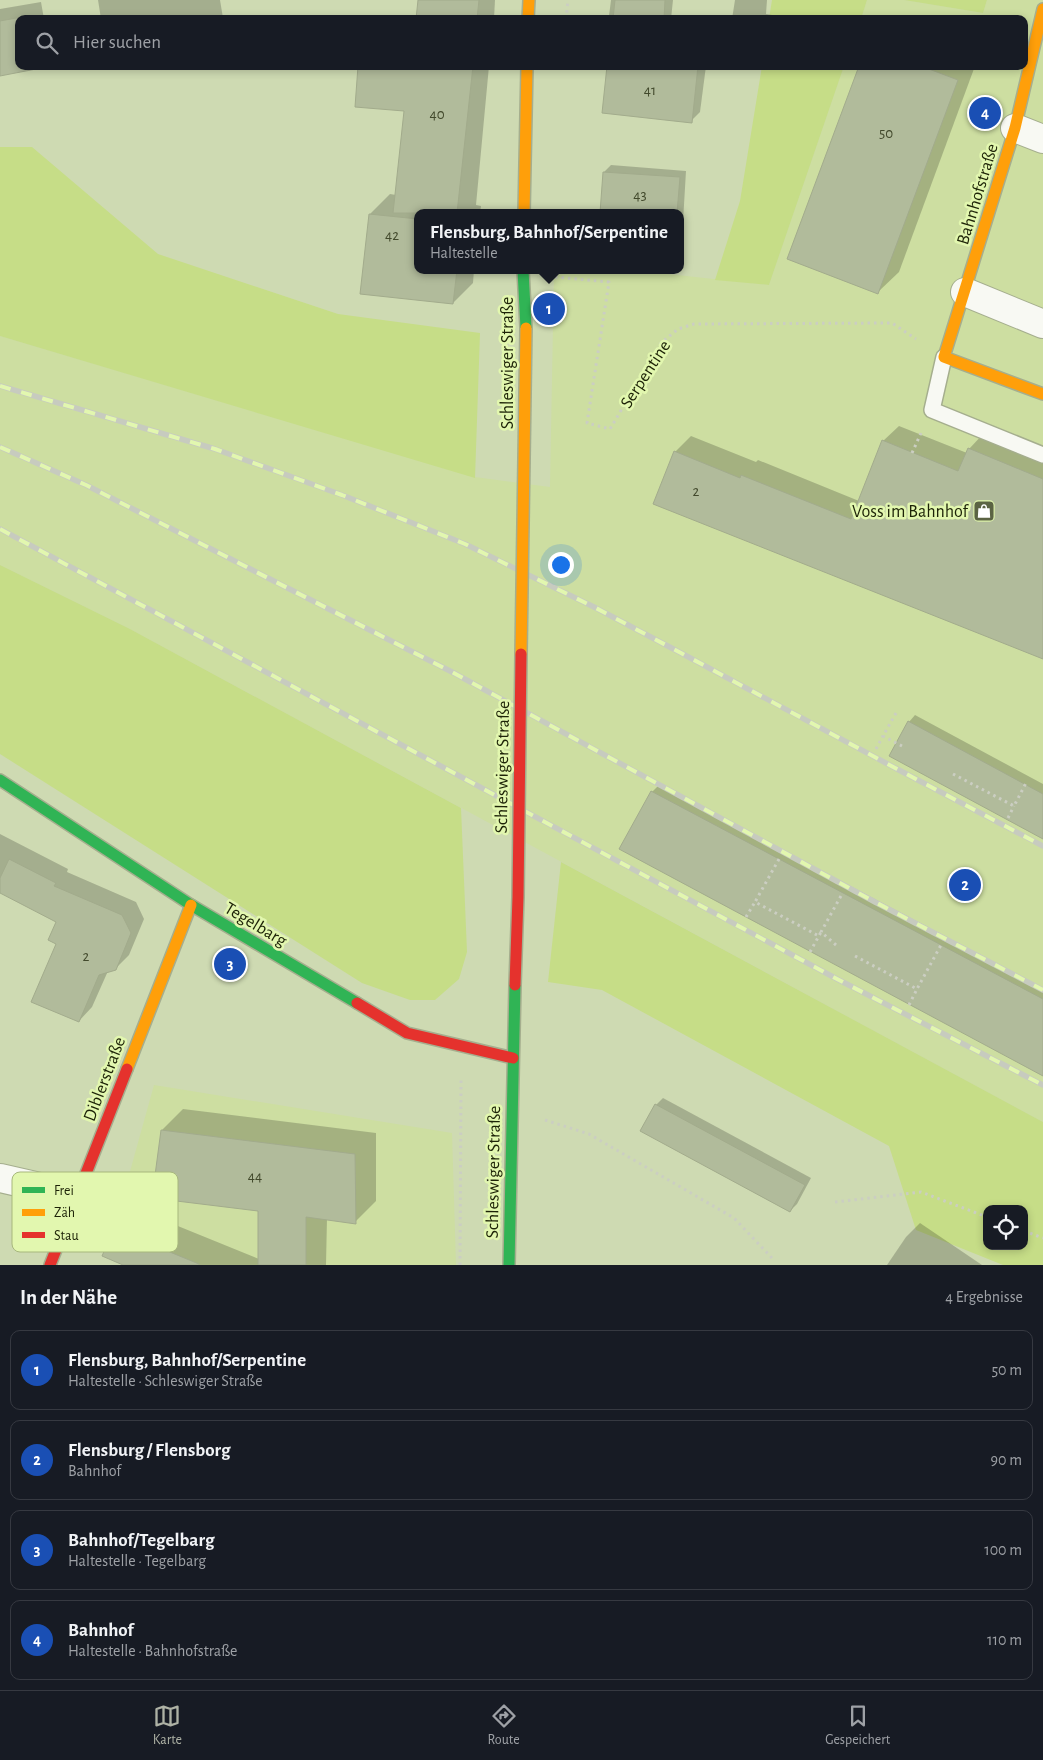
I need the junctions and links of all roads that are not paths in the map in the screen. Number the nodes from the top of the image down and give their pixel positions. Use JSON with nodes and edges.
{"nodes":[{"id":1,"x":529,"y":0,"type":"edge"},
{"id":2,"x":1043,"y":9,"type":"edge"},
{"id":3,"x":528,"y":15,"type":"edge"},
{"id":4,"x":527,"y":70,"type":"edge"},
{"id":5,"x":1015,"y":128,"type":"junction"},
{"id":6,"x":1043,"y":139,"type":"edge"},
{"id":7,"x":524,"y":209,"type":"edge"},
{"id":8,"x":523,"y":274,"type":"edge"},
{"id":9,"x":965,"y":292,"type":"junction"},
{"id":10,"x":1043,"y":324,"type":"edge"},
{"id":11,"x":944,"y":357,"type":"junction"},
{"id":12,"x":1043,"y":394,"type":"edge"},
{"id":13,"x":1043,"y":455,"type":"edge"},
{"id":14,"x":0,"y":780,"type":"edge"},
{"id":15,"x":191,"y":905,"type":"junction"},
{"id":16,"x":513,"y":1058,"type":"junction"},
{"id":17,"x":87,"y":1172,"type":"edge"},
{"id":18,"x":55,"y":1252,"type":"edge"},
{"id":19,"x":50,"y":1265,"type":"edge"},
{"id":20,"x":509,"y":1265,"type":"edge"}],
"edges":[{"from":1,"to":3,"type":"street"},
{"from":2,"to":5,"type":"street","name":"Bahnhofstraße"},
{"from":4,"to":7,"type":"street"},
{"from":5,"to":6,"type":"street"},
{"from":5,"to":9,"type":"street","name":"Bahnhofstraße"},
{"from":8,"to":16,"type":"street","name":"Schleswiger Straße","bridge":true},
{"from":9,"to":10,"type":"street"},
{"from":9,"to":11,"type":"street","name":"Bahnhofstraße"},
{"from":11,"to":12,"type":"street"},
{"from":11,"to":13,"type":"lane"},
{"from":14,"to":15,"type":"street","name":"Tegelbarg"},
{"from":15,"to":16,"type":"street","name":"Tegelbarg"},
{"from":15,"to":17,"type":"street","name":"Diblerstraße"},
{"from":16,"to":20,"type":"street","name":"Schleswiger Straße"},
{"from":18,"to":19,"type":"street","name":"Diblerstraße"}]}
